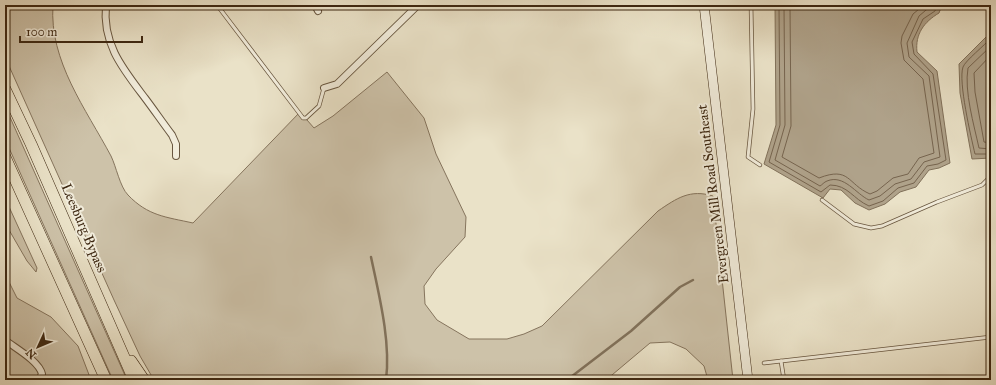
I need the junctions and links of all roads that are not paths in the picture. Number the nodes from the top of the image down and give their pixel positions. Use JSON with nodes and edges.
{"nodes":[{"id":1,"x":106,"y":5,"type":"edge"},
{"id":2,"x":217,"y":5,"type":"edge"},
{"id":3,"x":418,"y":5,"type":"edge"},
{"id":4,"x":704,"y":5,"type":"edge"},
{"id":5,"x":752,"y":5,"type":"edge"},
{"id":6,"x":324,"y":88,"type":"joint"},
{"id":7,"x":5,"y":89,"type":"edge"},
{"id":8,"x":176,"y":156,"type":"dead end"},
{"id":9,"x":5,"y":157,"type":"edge"},
{"id":10,"x":760,"y":164,"type":"dead end"},
{"id":11,"x":991,"y":176,"type":"edge"},
{"id":12,"x":822,"y":200,"type":"dead end"},
{"id":13,"x":105,"y":315,"type":"junction"},
{"id":14,"x":82,"y":328,"type":"junction"},
{"id":15,"x":991,"y":337,"type":"edge"},
{"id":16,"x":5,"y":340,"type":"edge"},
{"id":17,"x":781,"y":361,"type":"junction"},
{"id":18,"x":764,"y":363,"type":"dead end"},
{"id":19,"x":39,"y":380,"type":"edge"},
{"id":20,"x":99,"y":380,"type":"edge"},
{"id":21,"x":106,"y":380,"type":"edge"},
{"id":22,"x":134,"y":380,"type":"edge"},
{"id":23,"x":144,"y":380,"type":"edge"},
{"id":24,"x":748,"y":380,"type":"edge"},
{"id":25,"x":784,"y":380,"type":"edge"}],
"edges":[{"from":1,"to":8,"type":"street"},
{"from":2,"to":6,"type":"lane"},
{"from":3,"to":6,"type":"street"},
{"from":4,"to":24,"type":"main road","name":"Evergreen Mill Road Southeast"},
{"from":5,"to":10,"type":"lane"},
{"from":7,"to":13,"type":"highway","name":"Leesburg Bypass"},
{"from":9,"to":14,"type":"highway"},
{"from":11,"to":12,"type":"lane"},
{"from":13,"to":22,"type":"highway","name":"Leesburg Bypass"},
{"from":13,"to":23,"type":"highway"},
{"from":14,"to":20,"type":"highway"},
{"from":14,"to":21,"type":"highway"},
{"from":15,"to":17,"type":"lane"},
{"from":16,"to":19,"type":"street"},
{"from":17,"to":18,"type":"lane"},
{"from":17,"to":25,"type":"lane"}]}
